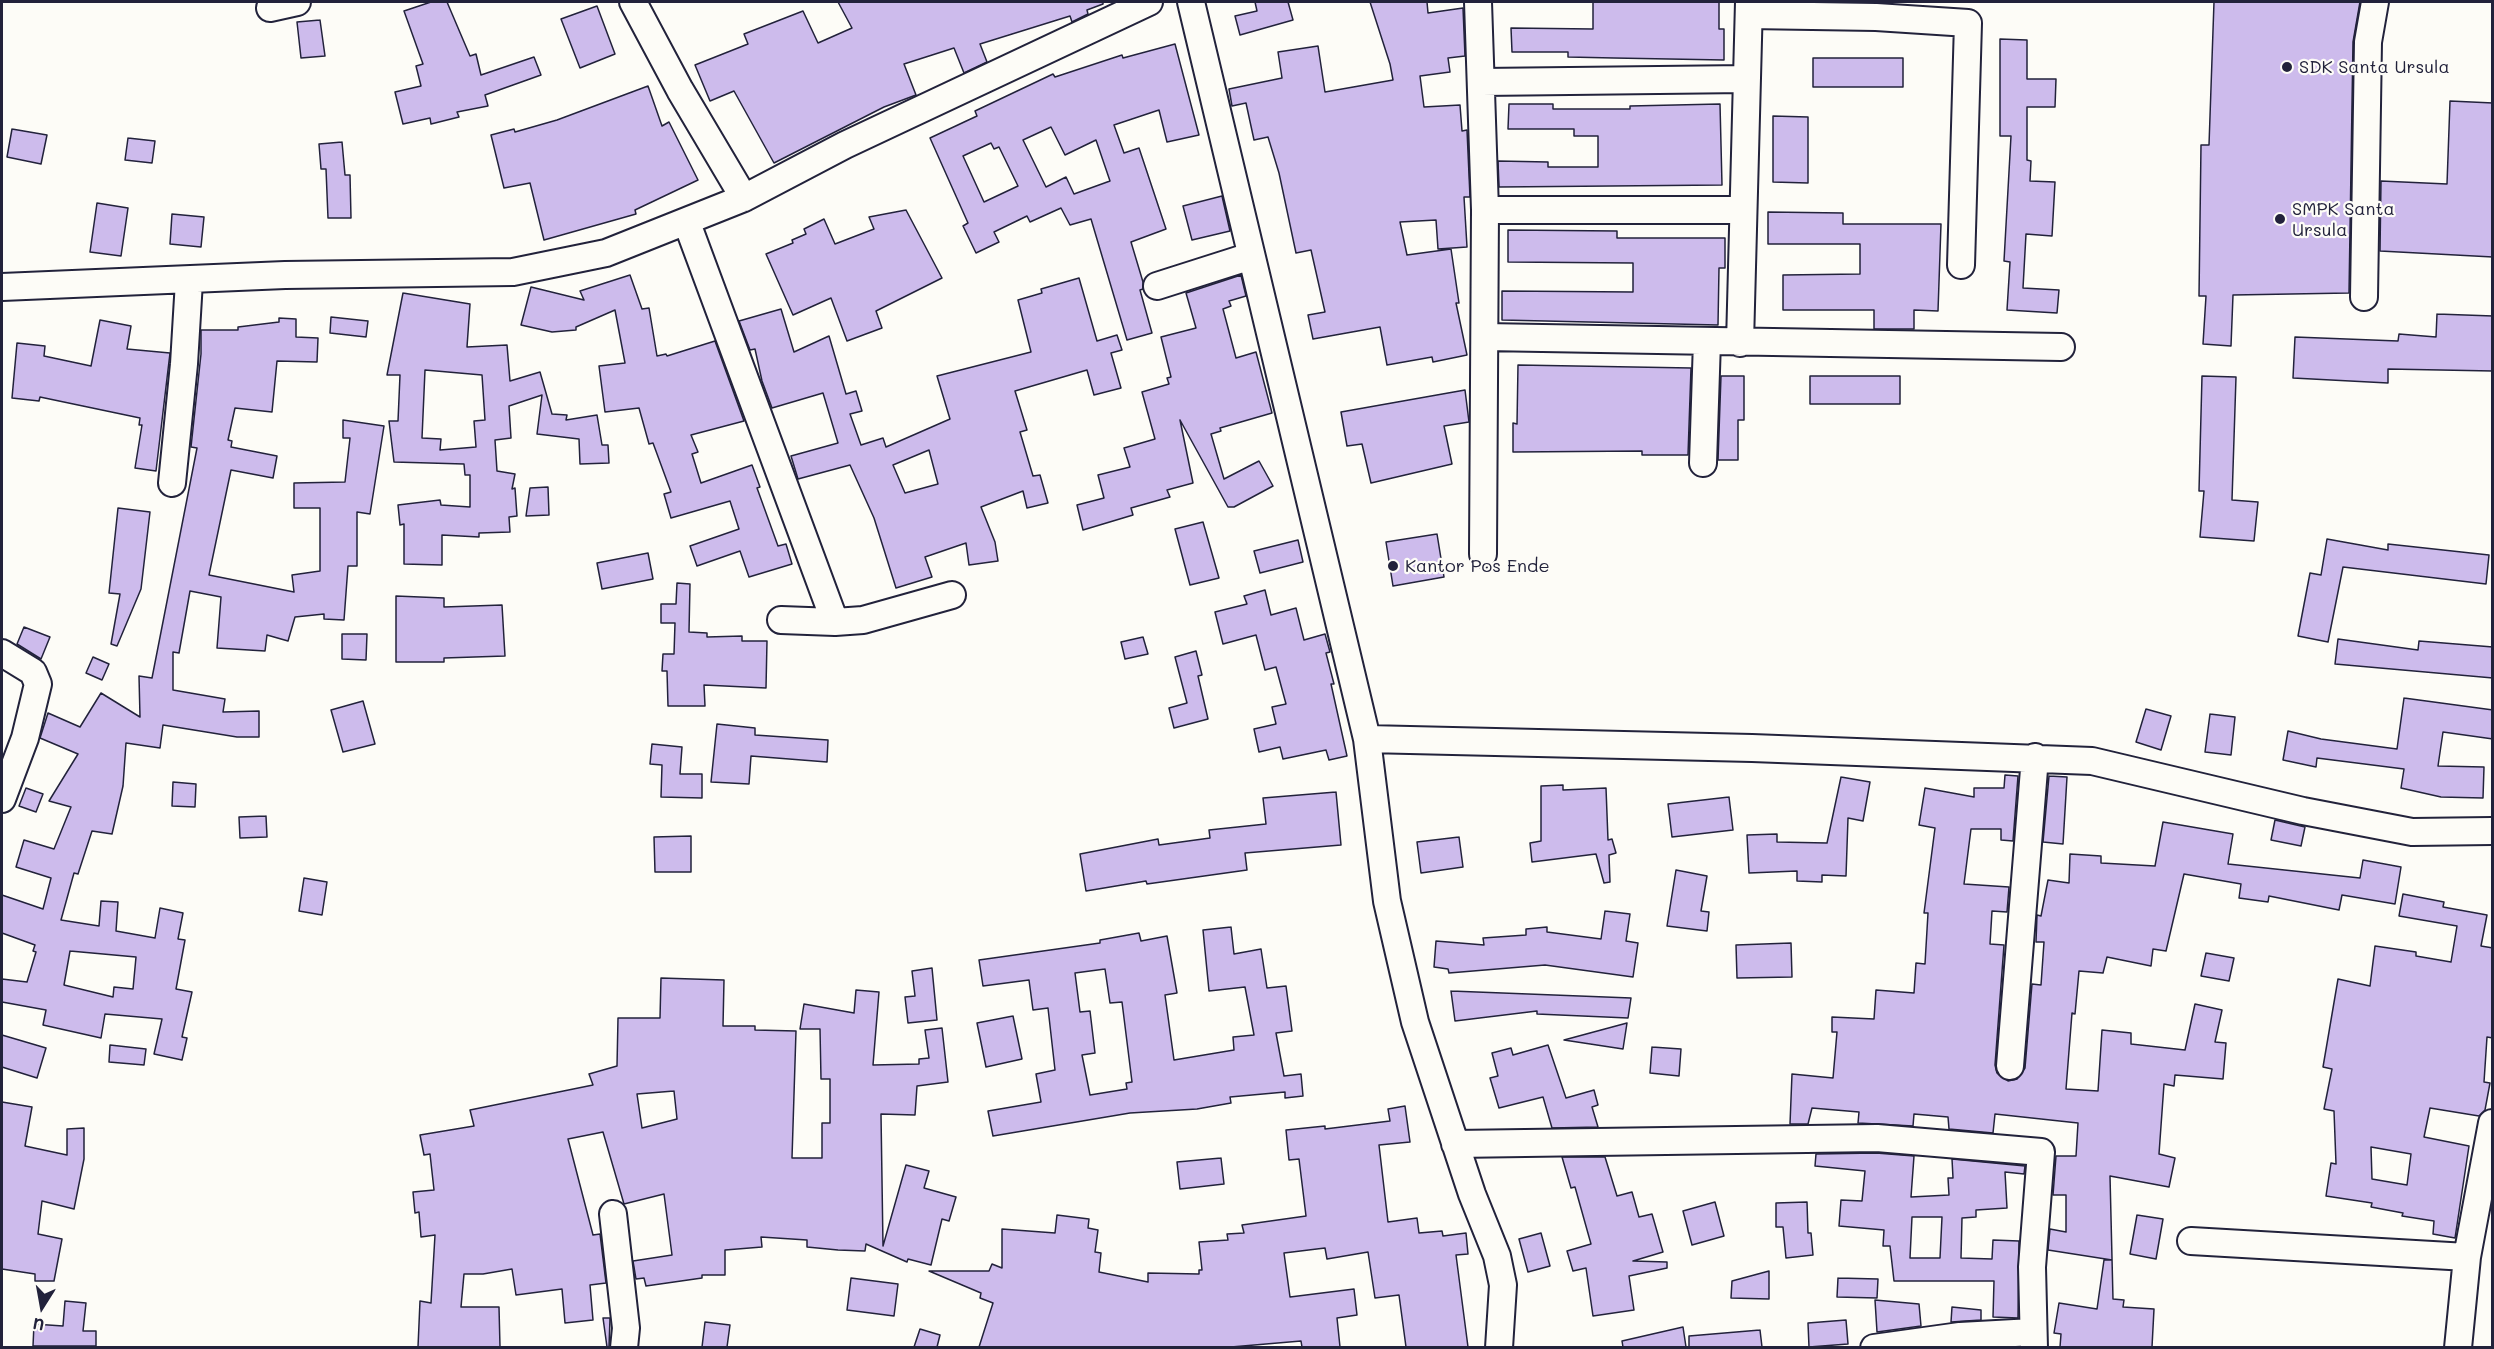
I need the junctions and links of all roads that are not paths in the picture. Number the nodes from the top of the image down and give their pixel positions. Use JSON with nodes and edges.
{"nodes":[{"id":1,"x":297,"y":2,"type":"edge"},
{"id":2,"x":633,"y":2,"type":"edge"},
{"id":3,"x":1149,"y":2,"type":"edge"},
{"id":4,"x":1478,"y":2,"type":"edge"},
{"id":5,"x":2375,"y":2,"type":"edge"},
{"id":6,"x":1193,"y":4,"type":"edge"},
{"id":7,"x":270,"y":8,"type":"dead end"},
{"id":8,"x":1749,"y":8,"type":"edge"},
{"id":9,"x":1876,"y":9,"type":"edge"},
{"id":10,"x":1746,"y":79,"type":"junction"},
{"id":11,"x":1482,"y":82,"type":"junction"},
{"id":12,"x":744,"y":198,"type":"junction"},
{"id":13,"x":1485,"y":210,"type":"junction"},
{"id":14,"x":1743,"y":210,"type":"junction"},
{"id":15,"x":687,"y":223,"type":"junction"},
{"id":16,"x":1251,"y":256,"type":"junction"},
{"id":17,"x":1961,"y":265,"type":"dead end"},
{"id":18,"x":189,"y":281,"type":"junction"},
{"id":19,"x":1157,"y":286,"type":"dead end"},
{"id":20,"x":2,"y":287,"type":"edge"},
{"id":21,"x":2364,"y":297,"type":"dead end"},
{"id":22,"x":1485,"y":337,"type":"junction"},
{"id":23,"x":1707,"y":340,"type":"junction"},
{"id":24,"x":1740,"y":343,"type":"junction"},
{"id":25,"x":2061,"y":347,"type":"dead end"},
{"id":26,"x":1703,"y":463,"type":"dead end"},
{"id":27,"x":172,"y":483,"type":"dead end"},
{"id":28,"x":1483,"y":554,"type":"dead end"},
{"id":29,"x":952,"y":595,"type":"dead end"},
{"id":30,"x":781,"y":620,"type":"dead end"},
{"id":31,"x":835,"y":622,"type":"junction"},
{"id":32,"x":2,"y":653,"type":"edge"},
{"id":33,"x":1367,"y":739,"type":"junction"},
{"id":34,"x":2035,"y":757,"type":"junction"},
{"id":35,"x":2,"y":799,"type":"edge"},
{"id":36,"x":2493,"y":831,"type":"edge"},
{"id":37,"x":2010,"y":1066,"type":"dead end"},
{"id":38,"x":2493,"y":1123,"type":"edge"},
{"id":39,"x":1455,"y":1144,"type":"junction"},
{"id":40,"x":613,"y":1214,"type":"dead end"},
{"id":41,"x":2191,"y":1241,"type":"dead end"},
{"id":42,"x":2467,"y":1257,"type":"junction"},
{"id":43,"x":2033,"y":1340,"type":"edge"},
{"id":44,"x":624,"y":1347,"type":"edge"},
{"id":45,"x":1499,"y":1347,"type":"edge"},
{"id":46,"x":1874,"y":1347,"type":"edge"},
{"id":47,"x":2458,"y":1347,"type":"edge"}],
"edges":[{"from":1,"to":7,"type":"street"},
{"from":2,"to":12,"type":"street"},
{"from":3,"to":12,"type":"street"},
{"from":4,"to":11,"type":"street"},
{"from":5,"to":21,"type":"street"},
{"from":6,"to":16,"type":"street"},
{"from":8,"to":9,"type":"street"},
{"from":8,"to":10,"type":"street"},
{"from":9,"to":17,"type":"street"},
{"from":10,"to":11,"type":"street"},
{"from":10,"to":14,"type":"street"},
{"from":11,"to":13,"type":"street"},
{"from":12,"to":15,"type":"street"},
{"from":13,"to":14,"type":"street"},
{"from":13,"to":22,"type":"street"},
{"from":14,"to":24,"type":"street"},
{"from":15,"to":18,"type":"street"},
{"from":15,"to":31,"type":"street"},
{"from":16,"to":19,"type":"street"},
{"from":16,"to":33,"type":"street"},
{"from":18,"to":20,"type":"street"},
{"from":18,"to":27,"type":"street"},
{"from":22,"to":23,"type":"street"},
{"from":22,"to":28,"type":"street"},
{"from":23,"to":24,"type":"street"},
{"from":23,"to":26,"type":"street"},
{"from":24,"to":25,"type":"street"},
{"from":29,"to":31,"type":"street"},
{"from":30,"to":31,"type":"street"},
{"from":32,"to":35,"type":"street"},
{"from":33,"to":34,"type":"street"},
{"from":33,"to":39,"type":"street"},
{"from":34,"to":36,"type":"street"},
{"from":34,"to":37,"type":"street"},
{"from":38,"to":42,"type":"street"},
{"from":39,"to":43,"type":"street"},
{"from":39,"to":45,"type":"street"},
{"from":40,"to":44,"type":"street"},
{"from":41,"to":42,"type":"street"},
{"from":42,"to":47,"type":"street"},
{"from":43,"to":46,"type":"street"}]}
